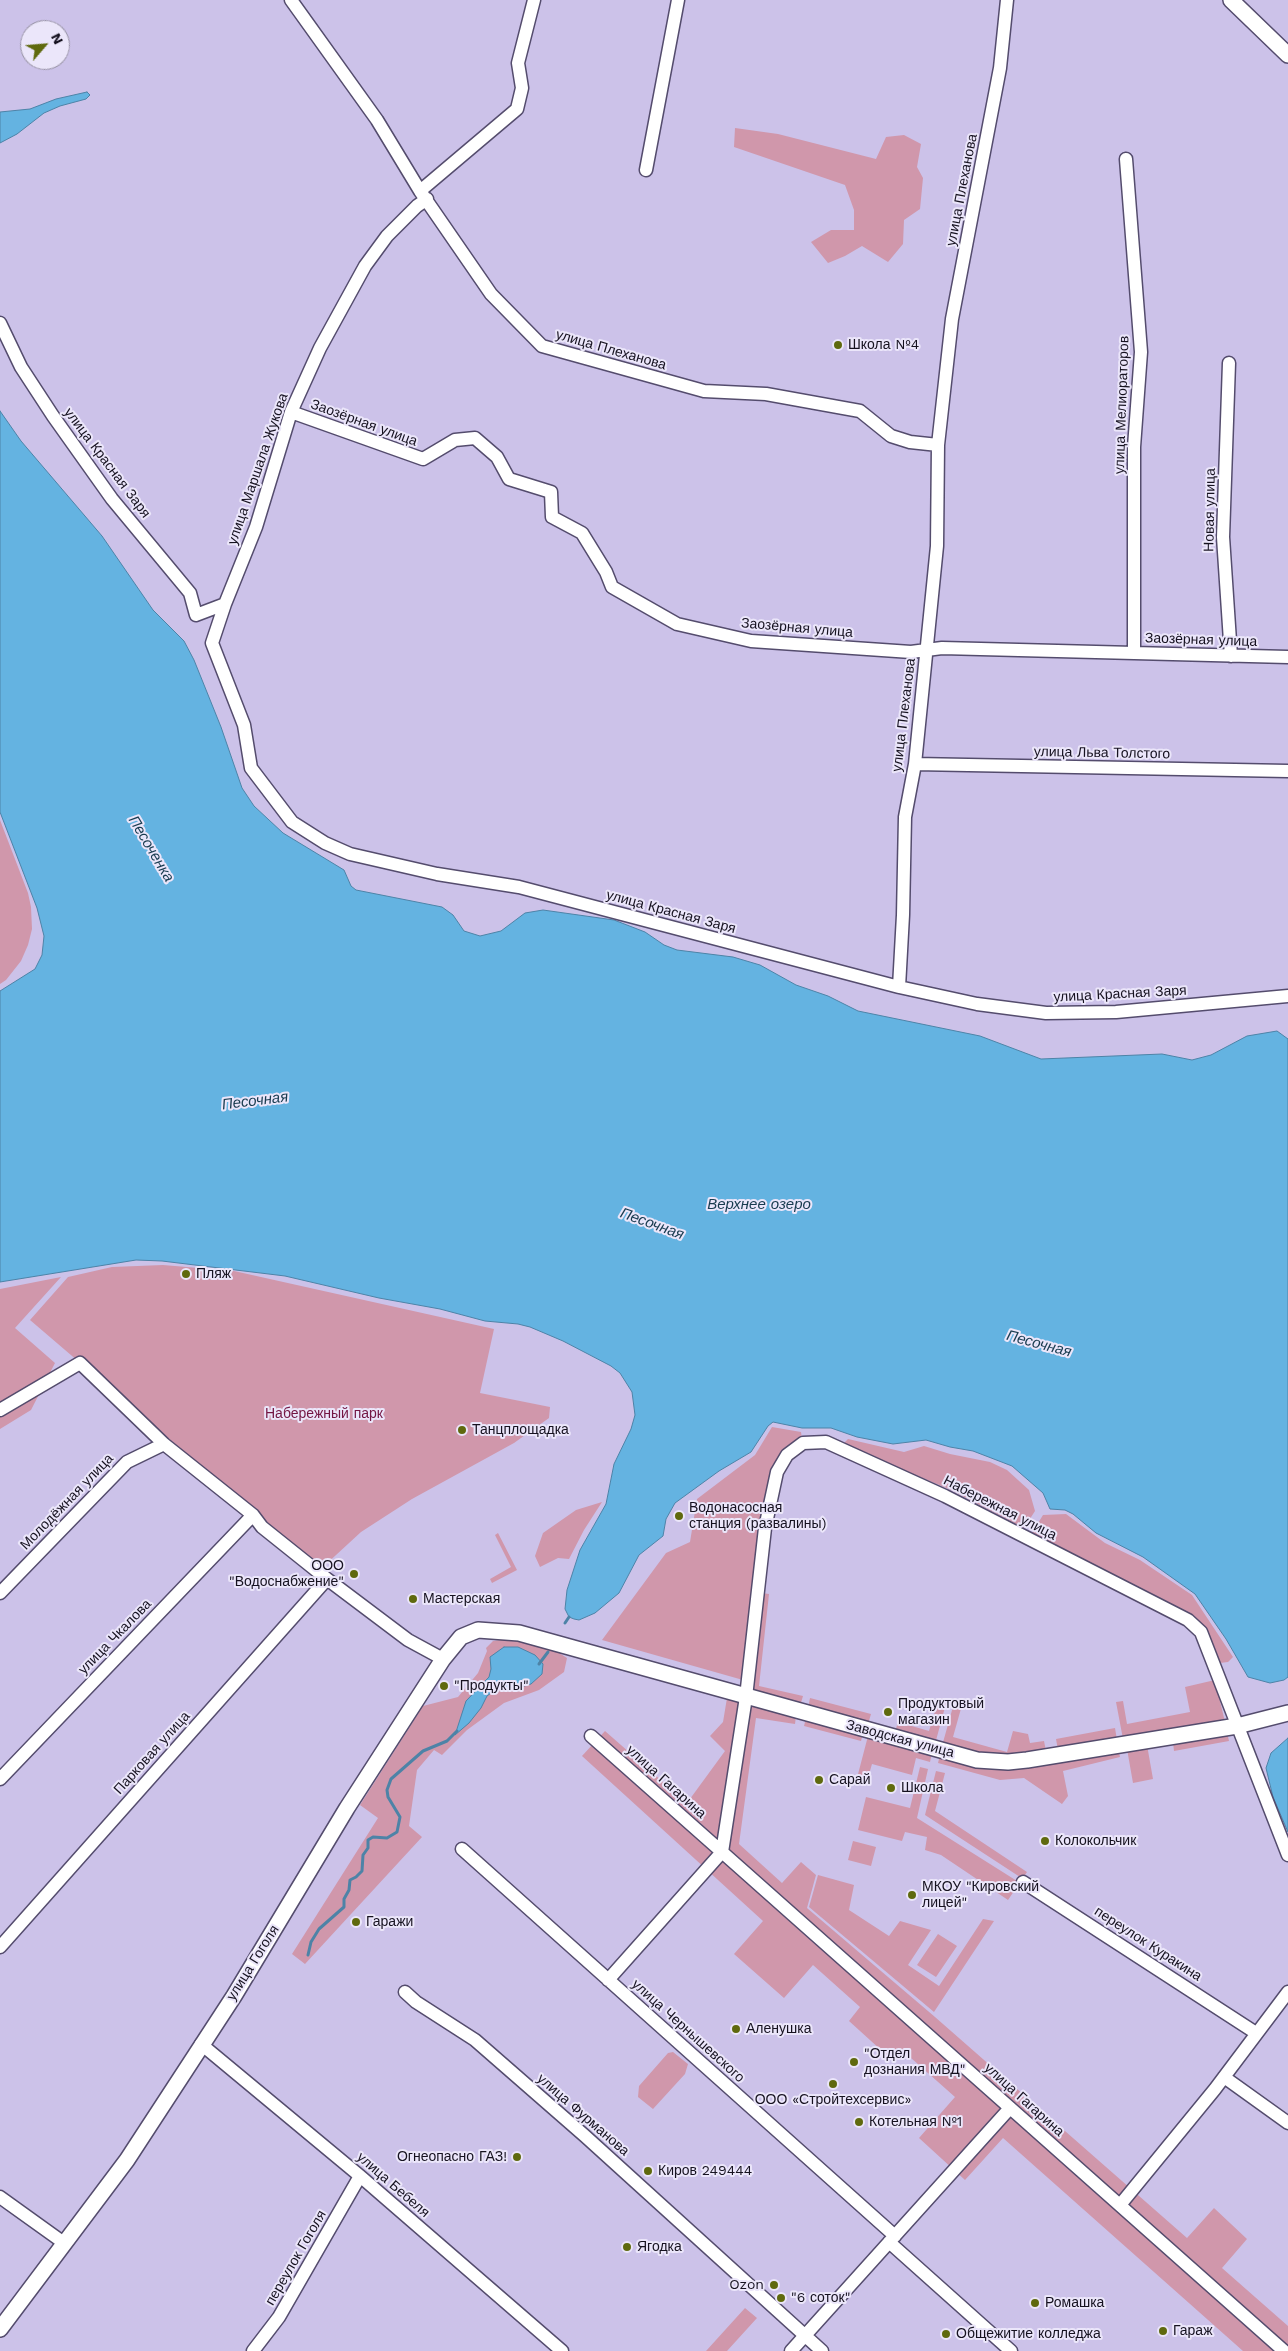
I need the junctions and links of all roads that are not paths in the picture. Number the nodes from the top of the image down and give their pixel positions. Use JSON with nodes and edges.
{"nodes":[{"id":1,"x":291,"y":0,"type":"edge"},
{"id":2,"x":534,"y":0,"type":"edge"},
{"id":3,"x":678,"y":0,"type":"edge"},
{"id":4,"x":1007,"y":0,"type":"edge"},
{"id":5,"x":1231,"y":0,"type":"edge"},
{"id":6,"x":1288,"y":55,"type":"edge"},
{"id":7,"x":1126,"y":159,"type":"dead end"},
{"id":8,"x":646,"y":170,"type":"dead end"},
{"id":9,"x":424,"y":195,"type":"junction"},
{"id":10,"x":0,"y":324,"type":"edge"},
{"id":11,"x":1229,"y":363,"type":"dead end"},
{"id":12,"x":291,"y":412,"type":"junction"},
{"id":13,"x":938,"y":445,"type":"junction"},
{"id":14,"x":225,"y":604,"type":"junction"},
{"id":15,"x":927,"y":650,"type":"junction"},
{"id":16,"x":1134,"y":653,"type":"junction"},
{"id":17,"x":1232,"y":656,"type":"junction"},
{"id":18,"x":1288,"y":657,"type":"edge"},
{"id":19,"x":915,"y":764,"type":"junction"},
{"id":20,"x":1288,"y":771,"type":"edge"},
{"id":21,"x":899,"y":987,"type":"junction"},
{"id":22,"x":1288,"y":996,"type":"edge"},
{"id":23,"x":0,"y":1410,"type":"edge"},
{"id":24,"x":164,"y":1444,"type":"junction"},
{"id":25,"x":253,"y":1515,"type":"junction"},
{"id":26,"x":327,"y":1579,"type":"junction"},
{"id":27,"x":0,"y":1593,"type":"edge"},
{"id":28,"x":518,"y":1633,"type":"joint"},
{"id":29,"x":443,"y":1658,"type":"junction"},
{"id":30,"x":746,"y":1697,"type":"junction"},
{"id":31,"x":1288,"y":1713,"type":"edge"},
{"id":32,"x":1237,"y":1726,"type":"junction"},
{"id":33,"x":591,"y":1736,"type":"dead end"},
{"id":34,"x":0,"y":1780,"type":"edge"},
{"id":35,"x":462,"y":1849,"type":"dead end"},
{"id":36,"x":722,"y":1852,"type":"junction"},
{"id":37,"x":1288,"y":1855,"type":"edge"},
{"id":38,"x":1022,"y":1882,"type":"dead end"},
{"id":39,"x":0,"y":1947,"type":"edge"},
{"id":40,"x":608,"y":1980,"type":"junction"},
{"id":41,"x":405,"y":1992,"type":"dead end"},
{"id":42,"x":1288,"y":1992,"type":"edge"},
{"id":43,"x":1256,"y":2033,"type":"junction"},
{"id":44,"x":201,"y":2044,"type":"junction"},
{"id":45,"x":1224,"y":2077,"type":"junction"},
{"id":46,"x":1010,"y":2108,"type":"junction"},
{"id":47,"x":1288,"y":2124,"type":"edge"},
{"id":48,"x":360,"y":2176,"type":"junction"},
{"id":49,"x":0,"y":2197,"type":"edge"},
{"id":50,"x":1120,"y":2205,"type":"junction"},
{"id":51,"x":892,"y":2239,"type":"junction"},
{"id":52,"x":64,"y":2243,"type":"junction"},
{"id":53,"x":0,"y":2329,"type":"edge"},
{"id":54,"x":804,"y":2336,"type":"junction"},
{"id":55,"x":253,"y":2351,"type":"edge"},
{"id":56,"x":562,"y":2351,"type":"edge"},
{"id":57,"x":791,"y":2351,"type":"edge"},
{"id":58,"x":822,"y":2351,"type":"edge"},
{"id":59,"x":1011,"y":2351,"type":"edge"},
{"id":60,"x":1284,"y":2351,"type":"edge"}],
"edges":[{"from":1,"to":9,"type":"street","name":"улица Плеханова"},
{"from":2,"to":9,"type":"street","name":"улица Маршала Жукова"},
{"from":3,"to":8,"type":"street"},
{"from":4,"to":13,"type":"street","name":"улица Плеханова"},
{"from":5,"to":6,"type":"main road"},
{"from":7,"to":16,"type":"street","name":"улица Мелиораторов"},
{"from":9,"to":12,"type":"street","name":"улица Маршала Жукова"},
{"from":9,"to":13,"type":"street","name":"улица Плеханова"},
{"from":10,"to":14,"type":"street","name":"улица Красная Заря"},
{"from":11,"to":17,"type":"street","name":"Новая улица"},
{"from":12,"to":14,"type":"street","name":"улица Маршала Жукова"},
{"from":12,"to":15,"type":"street","name":"Заозёрная улица"},
{"from":13,"to":15,"type":"street","name":"улица Плеханова"},
{"from":14,"to":21,"type":"street","name":"улица Красная Заря"},
{"from":15,"to":16,"type":"street","name":"Заозёрная улица"},
{"from":15,"to":19,"type":"street","name":"улица Плеханова"},
{"from":16,"to":17,"type":"street","name":"Заозёрная улица"},
{"from":17,"to":18,"type":"street","name":"Заозёрная улица"},
{"from":19,"to":20,"type":"street","name":"улица Льва Толстого"},
{"from":19,"to":21,"type":"street","name":"улица Плеханова"},
{"from":21,"to":22,"type":"street","name":"улица Красная Заря"},
{"from":23,"to":24,"type":"street"},
{"from":24,"to":25,"type":"street"},
{"from":24,"to":27,"type":"street","name":"Молодёжная улица"},
{"from":25,"to":26,"type":"street"},
{"from":25,"to":34,"type":"street","name":"улица Чкалова"},
{"from":26,"to":29,"type":"street"},
{"from":26,"to":39,"type":"street","name":"Парковая улица"},
{"from":28,"to":29,"type":"main road","name":"улица Гоголя"},
{"from":28,"to":30,"type":"main road","name":"Заводская улица"},
{"from":29,"to":44,"type":"main road","name":"улица Гоголя"},
{"from":30,"to":32,"type":"main road","name":"Заводская улица"},
{"from":30,"to":32,"type":"street","name":"Набережная улица"},
{"from":30,"to":36,"type":"street","name":"улица Гагарина"},
{"from":31,"to":32,"type":"main road","name":"Заводская улица"},
{"from":32,"to":37,"type":"street","name":"Набережная улица"},
{"from":33,"to":36,"type":"street","name":"улица Гагарина"},
{"from":35,"to":40,"type":"street","name":"улица Чернышевского"},
{"from":36,"to":40,"type":"street"},
{"from":36,"to":46,"type":"street","name":"улица Гагарина"},
{"from":38,"to":43,"type":"street","name":"переулок Куракина"},
{"from":40,"to":51,"type":"street","name":"улица Чернышевского"},
{"from":41,"to":54,"type":"street","name":"улица Фурманова"},
{"from":42,"to":43,"type":"street"},
{"from":43,"to":45,"type":"street"},
{"from":44,"to":48,"type":"street","name":"улица Бебеля"},
{"from":44,"to":52,"type":"main road","name":"улица Гоголя"},
{"from":45,"to":47,"type":"street"},
{"from":45,"to":50,"type":"street"},
{"from":46,"to":50,"type":"street","name":"улица Гагарина"},
{"from":46,"to":51,"type":"street"},
{"from":48,"to":55,"type":"street","name":"переулок Гоголя"},
{"from":48,"to":56,"type":"street","name":"улица Бебеля"},
{"from":49,"to":52,"type":"street"},
{"from":50,"to":60,"type":"street","name":"улица Гагарина"},
{"from":51,"to":54,"type":"street"},
{"from":51,"to":59,"type":"street","name":"улица Чернышевского"},
{"from":52,"to":53,"type":"main road","name":"улица Гоголя"},
{"from":54,"to":57,"type":"street"},
{"from":54,"to":58,"type":"street","name":"улица Фурманова"}]}
